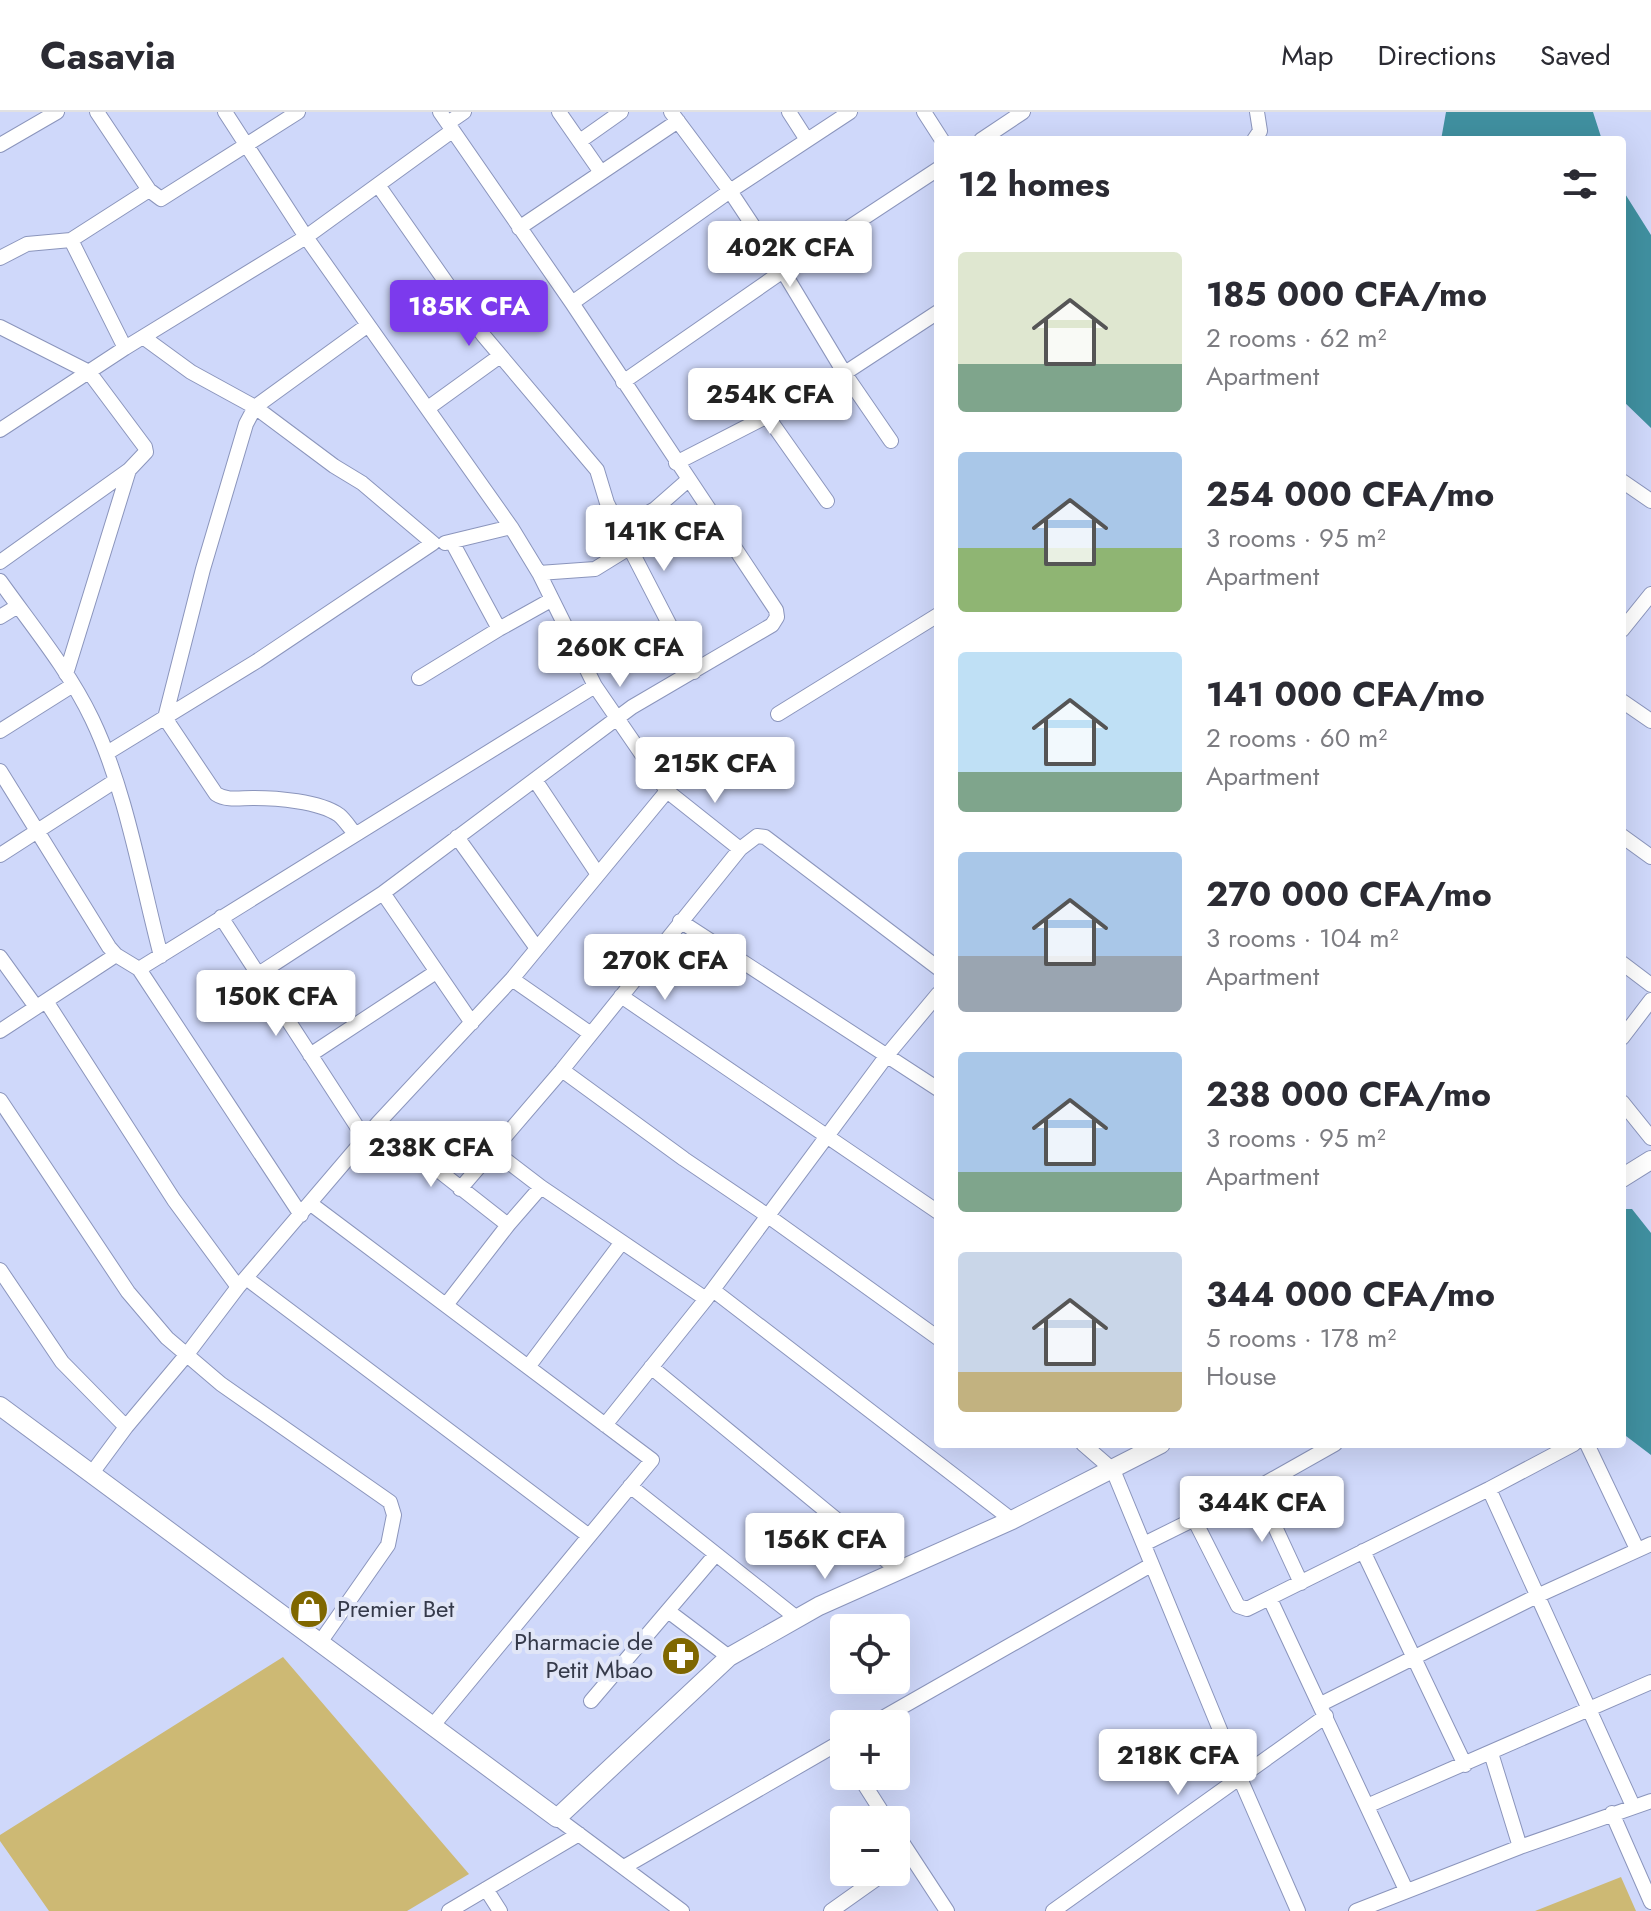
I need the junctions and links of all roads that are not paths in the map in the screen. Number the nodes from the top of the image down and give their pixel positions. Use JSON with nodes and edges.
{"nodes":[{"id":1,"x":57,"y":112,"type":"edge"},
{"id":2,"x":97,"y":112,"type":"edge"},
{"id":3,"x":225,"y":112,"type":"edge"},
{"id":4,"x":298,"y":112,"type":"edge"},
{"id":5,"x":464,"y":112,"type":"edge"},
{"id":6,"x":559,"y":112,"type":"edge"},
{"id":7,"x":621,"y":112,"type":"edge"},
{"id":8,"x":789,"y":112,"type":"edge"},
{"id":9,"x":850,"y":112,"type":"edge"},
{"id":10,"x":924,"y":112,"type":"edge"},
{"id":11,"x":1023,"y":112,"type":"edge"},
{"id":12,"x":1257,"y":112,"type":"edge"},
{"id":13,"x":674,"y":116,"type":"edge"},
{"id":14,"x":446,"y":122,"type":"edge"},
{"id":15,"x":939,"y":136,"type":"edge"},
{"id":16,"x":987,"y":136,"type":"edge"},
{"id":17,"x":1257,"y":136,"type":"edge"},
{"id":18,"x":807,"y":140,"type":"junction"},
{"id":19,"x":580,"y":141,"type":"junction"},
{"id":20,"x":0,"y":145,"type":"edge"},
{"id":21,"x":246,"y":145,"type":"junction"},
{"id":22,"x":600,"y":171,"type":"junction"},
{"id":23,"x":934,"y":172,"type":"edge"},
{"id":24,"x":378,"y":185,"type":"junction"},
{"id":25,"x":149,"y":190,"type":"junction"},
{"id":26,"x":730,"y":191,"type":"junction"},
{"id":27,"x":519,"y":228,"type":"junction"},
{"id":28,"x":306,"y":237,"type":"junction"},
{"id":29,"x":71,"y":240,"type":"junction"},
{"id":30,"x":0,"y":258,"type":"edge"},
{"id":31,"x":783,"y":271,"type":"junction"},
{"id":32,"x":572,"y":303,"type":"junction"},
{"id":33,"x":934,"y":320,"type":"edge"},
{"id":34,"x":368,"y":325,"type":"junction"},
{"id":35,"x":0,"y":327,"type":"edge"},
{"id":36,"x":143,"y":337,"type":"junction"},
{"id":37,"x":125,"y":348,"type":"junction"},
{"id":38,"x":500,"y":356,"type":"junction"},
{"id":39,"x":89,"y":372,"type":"junction"},
{"id":40,"x":845,"y":374,"type":"junction"},
{"id":41,"x":623,"y":382,"type":"junction"},
{"id":42,"x":255,"y":407,"type":"junction"},
{"id":43,"x":428,"y":408,"type":"junction"},
{"id":44,"x":767,"y":416,"type":"junction"},
{"id":45,"x":0,"y":430,"type":"edge"},
{"id":46,"x":891,"y":441,"type":"dead end"},
{"id":47,"x":676,"y":463,"type":"junction"},
{"id":48,"x":129,"y":470,"type":"junction"},
{"id":49,"x":688,"y":480,"type":"junction"},
{"id":50,"x":1626,"y":484,"type":"edge"},
{"id":51,"x":827,"y":501,"type":"dead end"},
{"id":52,"x":1651,"y":501,"type":"edge"},
{"id":53,"x":511,"y":527,"type":"junction"},
{"id":54,"x":620,"y":529,"type":"junction"},
{"id":55,"x":452,"y":542,"type":"junction"},
{"id":56,"x":433,"y":543,"type":"junction"},
{"id":57,"x":629,"y":548,"type":"junction"},
{"id":58,"x":0,"y":562,"type":"edge"},
{"id":59,"x":539,"y":573,"type":"junction"},
{"id":60,"x":0,"y":581,"type":"edge"},
{"id":61,"x":1651,"y":594,"type":"edge"},
{"id":62,"x":551,"y":600,"type":"junction"},
{"id":63,"x":18,"y":606,"type":"junction"},
{"id":64,"x":0,"y":617,"type":"edge"},
{"id":65,"x":934,"y":617,"type":"edge"},
{"id":66,"x":1626,"y":625,"type":"edge"},
{"id":67,"x":499,"y":629,"type":"junction"},
{"id":68,"x":694,"y":672,"type":"junction"},
{"id":69,"x":419,"y":678,"type":"dead end"},
{"id":70,"x":70,"y":680,"type":"junction"},
{"id":71,"x":595,"y":686,"type":"junction"},
{"id":72,"x":1626,"y":704,"type":"edge"},
{"id":73,"x":778,"y":714,"type":"dead end"},
{"id":74,"x":165,"y":718,"type":"junction"},
{"id":75,"x":617,"y":718,"type":"junction"},
{"id":76,"x":1651,"y":721,"type":"edge"},
{"id":77,"x":0,"y":731,"type":"edge"},
{"id":78,"x":107,"y":753,"type":"junction"},
{"id":79,"x":0,"y":771,"type":"edge"},
{"id":80,"x":535,"y":780,"type":"junction"},
{"id":81,"x":115,"y":781,"type":"junction"},
{"id":82,"x":667,"y":791,"type":"junction"},
{"id":83,"x":39,"y":831,"type":"junction"},
{"id":84,"x":355,"y":834,"type":"junction"},
{"id":85,"x":457,"y":837,"type":"junction"},
{"id":86,"x":1626,"y":839,"type":"edge"},
{"id":87,"x":740,"y":849,"type":"junction"},
{"id":88,"x":0,"y":855,"type":"edge"},
{"id":89,"x":1651,"y":857,"type":"edge"},
{"id":90,"x":597,"y":873,"type":"junction"},
{"id":91,"x":383,"y":893,"type":"junction"},
{"id":92,"x":221,"y":917,"type":"junction"},
{"id":93,"x":680,"y":921,"type":"junction"},
{"id":94,"x":536,"y":947,"type":"junction"},
{"id":95,"x":116,"y":955,"type":"junction"},
{"id":96,"x":161,"y":956,"type":"junction"},
{"id":97,"x":0,"y":957,"type":"edge"},
{"id":98,"x":934,"y":965,"type":"edge"},
{"id":99,"x":1626,"y":966,"type":"edge"},
{"id":100,"x":139,"y":969,"type":"junction"},
{"id":101,"x":436,"y":972,"type":"junction"},
{"id":102,"x":257,"y":975,"type":"junction"},
{"id":103,"x":512,"y":979,"type":"junction"},
{"id":104,"x":1651,"y":985,"type":"edge"},
{"id":105,"x":621,"y":996,"type":"junction"},
{"id":106,"x":934,"y":999,"type":"edge"},
{"id":107,"x":1651,"y":1000,"type":"edge"},
{"id":108,"x":41,"y":1004,"type":"junction"},
{"id":109,"x":472,"y":1023,"type":"junction"},
{"id":110,"x":0,"y":1031,"type":"edge"},
{"id":111,"x":1626,"y":1033,"type":"edge"},
{"id":112,"x":591,"y":1034,"type":"junction"},
{"id":113,"x":888,"y":1054,"type":"junction"},
{"id":114,"x":310,"y":1055,"type":"junction"},
{"id":115,"x":562,"y":1070,"type":"junction"},
{"id":116,"x":934,"y":1086,"type":"edge"},
{"id":117,"x":0,"y":1100,"type":"edge"},
{"id":118,"x":1626,"y":1107,"type":"edge"},
{"id":119,"x":378,"y":1123,"type":"junction"},
{"id":120,"x":829,"y":1136,"type":"junction"},
{"id":121,"x":1651,"y":1138,"type":"edge"},
{"id":122,"x":365,"y":1139,"type":"junction"},
{"id":123,"x":494,"y":1151,"type":"junction"},
{"id":124,"x":1651,"y":1160,"type":"edge"},
{"id":125,"x":1626,"y":1176,"type":"edge"},
{"id":126,"x":541,"y":1187,"type":"junction"},
{"id":127,"x":460,"y":1189,"type":"junction"},
{"id":128,"x":306,"y":1209,"type":"junction"},
{"id":129,"x":934,"y":1209,"type":"edge"},
{"id":130,"x":768,"y":1216,"type":"junction"},
{"id":131,"x":508,"y":1225,"type":"junction"},
{"id":132,"x":622,"y":1242,"type":"junction"},
{"id":133,"x":0,"y":1270,"type":"edge"},
{"id":134,"x":242,"y":1282,"type":"junction"},
{"id":135,"x":709,"y":1294,"type":"junction"},
{"id":136,"x":446,"y":1305,"type":"junction"},
{"id":137,"x":934,"y":1335,"type":"edge"},
{"id":138,"x":188,"y":1353,"type":"junction"},
{"id":139,"x":528,"y":1367,"type":"junction"},
{"id":140,"x":651,"y":1367,"type":"junction"},
{"id":141,"x":0,"y":1406,"type":"edge"},
{"id":142,"x":605,"y":1425,"type":"junction"},
{"id":143,"x":126,"y":1427,"type":"junction"},
{"id":144,"x":1088,"y":1448,"type":"edge"},
{"id":145,"x":1154,"y":1448,"type":"edge"},
{"id":146,"x":1328,"y":1448,"type":"edge"},
{"id":147,"x":1566,"y":1448,"type":"edge"},
{"id":148,"x":1589,"y":1448,"type":"edge"},
{"id":149,"x":1113,"y":1470,"type":"junction"},
{"id":150,"x":92,"y":1473,"type":"junction"},
{"id":151,"x":630,"y":1486,"type":"junction"},
{"id":152,"x":1257,"y":1488,"type":"junction"},
{"id":153,"x":1489,"y":1489,"type":"junction"},
{"id":154,"x":1012,"y":1520,"type":"junction"},
{"id":155,"x":1195,"y":1521,"type":"junction"},
{"id":156,"x":589,"y":1536,"type":"junction"},
{"id":157,"x":1144,"y":1544,"type":"junction"},
{"id":158,"x":1644,"y":1547,"type":"edge"},
{"id":159,"x":1363,"y":1551,"type":"junction"},
{"id":160,"x":716,"y":1554,"type":"junction"},
{"id":161,"x":1151,"y":1565,"type":"junction"},
{"id":162,"x":899,"y":1571,"type":"junction"},
{"id":163,"x":1301,"y":1583,"type":"junction"},
{"id":164,"x":1537,"y":1596,"type":"junction"},
{"id":165,"x":1270,"y":1599,"type":"junction"},
{"id":166,"x":668,"y":1611,"type":"junction"},
{"id":167,"x":798,"y":1619,"type":"junction"},
{"id":168,"x":321,"y":1641,"type":"junction"},
{"id":169,"x":729,"y":1657,"type":"junction"},
{"id":170,"x":1415,"y":1658,"type":"junction"},
{"id":171,"x":1651,"y":1682,"type":"edge"},
{"id":172,"x":591,"y":1701,"type":"dead end"},
{"id":173,"x":1589,"y":1709,"type":"junction"},
{"id":174,"x":897,"y":1710,"type":"edge"},
{"id":175,"x":1323,"y":1710,"type":"junction"},
{"id":176,"x":434,"y":1724,"type":"junction"},
{"id":177,"x":830,"y":1752,"type":"edge"},
{"id":178,"x":1491,"y":1753,"type":"junction"},
{"id":179,"x":1465,"y":1765,"type":"junction"},
{"id":180,"x":1239,"y":1776,"type":"junction"},
{"id":181,"x":1651,"y":1801,"type":"edge"},
{"id":182,"x":1367,"y":1806,"type":"junction"},
{"id":183,"x":1633,"y":1806,"type":"junction"},
{"id":184,"x":1612,"y":1813,"type":"junction"},
{"id":185,"x":557,"y":1818,"type":"junction"},
{"id":186,"x":579,"y":1834,"type":"junction"},
{"id":187,"x":1520,"y":1847,"type":"junction"},
{"id":188,"x":910,"y":1855,"type":"edge"},
{"id":189,"x":624,"y":1867,"type":"junction"},
{"id":190,"x":866,"y":1886,"type":"edge"},
{"id":191,"x":486,"y":1889,"type":"junction"},
{"id":192,"x":1406,"y":1890,"type":"junction"},
{"id":193,"x":1651,"y":1900,"type":"edge"},
{"id":194,"x":449,"y":1911,"type":"edge"},
{"id":195,"x":500,"y":1911,"type":"edge"},
{"id":196,"x":682,"y":1911,"type":"edge"},
{"id":197,"x":831,"y":1911,"type":"edge"},
{"id":198,"x":947,"y":1911,"type":"edge"},
{"id":199,"x":1053,"y":1911,"type":"edge"},
{"id":200,"x":1298,"y":1911,"type":"edge"},
{"id":201,"x":1356,"y":1911,"type":"edge"}],
"edges":[{"from":1,"to":20,"type":"street"},
{"from":2,"to":25,"type":"street"},
{"from":3,"to":21,"type":"street"},
{"from":4,"to":21,"type":"street"},
{"from":5,"to":14,"type":"street"},
{"from":6,"to":19,"type":"street"},
{"from":7,"to":19,"type":"street"},
{"from":8,"to":18,"type":"street"},
{"from":9,"to":18,"type":"street"},
{"from":10,"to":15,"type":"street"},
{"from":11,"to":16,"type":"street"},
{"from":12,"to":17,"type":"street"},
{"from":13,"to":22,"type":"street"},
{"from":13,"to":26,"type":"street"},
{"from":14,"to":24,"type":"street"},
{"from":14,"to":27,"type":"street"},
{"from":18,"to":26,"type":"street"},
{"from":19,"to":22,"type":"street"},
{"from":21,"to":25,"type":"street"},
{"from":21,"to":28,"type":"street"},
{"from":22,"to":27,"type":"street"},
{"from":23,"to":31,"type":"street"},
{"from":24,"to":28,"type":"street"},
{"from":24,"to":38,"type":"street"},
{"from":25,"to":29,"type":"street"},
{"from":26,"to":31,"type":"street"},
{"from":26,"to":32,"type":"street"},
{"from":27,"to":32,"type":"street"},
{"from":28,"to":34,"type":"street"},
{"from":28,"to":36,"type":"street"},
{"from":29,"to":30,"type":"street"},
{"from":29,"to":37,"type":"street"},
{"from":31,"to":40,"type":"street"},
{"from":31,"to":41,"type":"street"},
{"from":32,"to":41,"type":"street"},
{"from":33,"to":40,"type":"street"},
{"from":34,"to":42,"type":"street"},
{"from":34,"to":43,"type":"street"},
{"from":35,"to":39,"type":"street"},
{"from":36,"to":37,"type":"street"},
{"from":36,"to":42,"type":"street"},
{"from":37,"to":39,"type":"street"},
{"from":38,"to":43,"type":"street"},
{"from":38,"to":54,"type":"street"},
{"from":39,"to":45,"type":"street"},
{"from":39,"to":48,"type":"street"},
{"from":40,"to":44,"type":"street"},
{"from":40,"to":46,"type":"street"},
{"from":41,"to":47,"type":"street"},
{"from":42,"to":56,"type":"street"},
{"from":42,"to":74,"type":"street"},
{"from":43,"to":53,"type":"street"},
{"from":44,"to":47,"type":"street"},
{"from":44,"to":51,"type":"street"},
{"from":47,"to":49,"type":"street"},
{"from":48,"to":58,"type":"street"},
{"from":48,"to":70,"type":"street"},
{"from":49,"to":54,"type":"street"},
{"from":49,"to":68,"type":"street"},
{"from":50,"to":52,"type":"street"},
{"from":53,"to":55,"type":"street"},
{"from":53,"to":59,"type":"street"},
{"from":54,"to":57,"type":"street"},
{"from":55,"to":56,"type":"street"},
{"from":55,"to":67,"type":"street"},
{"from":56,"to":74,"type":"street"},
{"from":57,"to":59,"type":"street"},
{"from":57,"to":68,"type":"street"},
{"from":59,"to":62,"type":"street"},
{"from":60,"to":63,"type":"street"},
{"from":61,"to":66,"type":"street"},
{"from":62,"to":67,"type":"street"},
{"from":62,"to":71,"type":"street"},
{"from":63,"to":64,"type":"street"},
{"from":63,"to":70,"type":"street"},
{"from":65,"to":73,"type":"street"},
{"from":67,"to":69,"type":"street"},
{"from":68,"to":75,"type":"street"},
{"from":70,"to":77,"type":"street"},
{"from":70,"to":78,"type":"street"},
{"from":71,"to":75,"type":"street"},
{"from":71,"to":84,"type":"street"},
{"from":72,"to":76,"type":"street"},
{"from":74,"to":78,"type":"street"},
{"from":74,"to":84,"type":"street"},
{"from":75,"to":80,"type":"street"},
{"from":75,"to":82,"type":"street"},
{"from":78,"to":81,"type":"street"},
{"from":79,"to":83,"type":"street"},
{"from":80,"to":85,"type":"street"},
{"from":80,"to":90,"type":"street"},
{"from":81,"to":83,"type":"street"},
{"from":81,"to":96,"type":"street"},
{"from":82,"to":87,"type":"street"},
{"from":82,"to":90,"type":"street"},
{"from":83,"to":88,"type":"street"},
{"from":83,"to":95,"type":"street"},
{"from":84,"to":92,"type":"street"},
{"from":85,"to":91,"type":"street"},
{"from":85,"to":94,"type":"street"},
{"from":86,"to":89,"type":"street"},
{"from":87,"to":93,"type":"street"},
{"from":87,"to":98,"type":"street"},
{"from":90,"to":94,"type":"street"},
{"from":91,"to":101,"type":"street"},
{"from":91,"to":102,"type":"street"},
{"from":92,"to":96,"type":"street"},
{"from":92,"to":102,"type":"street"},
{"from":93,"to":105,"type":"street"},
{"from":93,"to":113,"type":"street"},
{"from":94,"to":103,"type":"street"},
{"from":95,"to":100,"type":"street"},
{"from":95,"to":108,"type":"street"},
{"from":96,"to":100,"type":"street"},
{"from":97,"to":108,"type":"street"},
{"from":99,"to":104,"type":"street"},
{"from":100,"to":128,"type":"street"},
{"from":101,"to":109,"type":"street"},
{"from":101,"to":114,"type":"street"},
{"from":102,"to":114,"type":"street"},
{"from":103,"to":109,"type":"street"},
{"from":103,"to":112,"type":"street"},
{"from":105,"to":112,"type":"street"},
{"from":105,"to":120,"type":"street"},
{"from":106,"to":113,"type":"street"},
{"from":107,"to":111,"type":"street"},
{"from":108,"to":110,"type":"street"},
{"from":108,"to":134,"type":"street"},
{"from":109,"to":119,"type":"street"},
{"from":112,"to":115,"type":"street"},
{"from":113,"to":116,"type":"street"},
{"from":113,"to":120,"type":"street"},
{"from":114,"to":122,"type":"street"},
{"from":115,"to":123,"type":"street"},
{"from":115,"to":130,"type":"street"},
{"from":117,"to":138,"type":"street"},
{"from":118,"to":121,"type":"street"},
{"from":119,"to":122,"type":"street"},
{"from":119,"to":127,"type":"street"},
{"from":120,"to":129,"type":"street"},
{"from":120,"to":130,"type":"street"},
{"from":122,"to":128,"type":"street"},
{"from":123,"to":126,"type":"street"},
{"from":123,"to":127,"type":"street"},
{"from":124,"to":125,"type":"street"},
{"from":126,"to":131,"type":"street"},
{"from":126,"to":132,"type":"street"},
{"from":127,"to":131,"type":"street"},
{"from":128,"to":134,"type":"street"},
{"from":128,"to":136,"type":"street"},
{"from":130,"to":135,"type":"street"},
{"from":130,"to":137,"type":"street"},
{"from":131,"to":136,"type":"street"},
{"from":132,"to":135,"type":"street"},
{"from":132,"to":139,"type":"street"},
{"from":133,"to":143,"type":"street"},
{"from":134,"to":138,"type":"street"},
{"from":134,"to":156,"type":"street"},
{"from":135,"to":140,"type":"street"},
{"from":135,"to":154,"type":"street"},
{"from":136,"to":139,"type":"street"},
{"from":138,"to":143,"type":"street"},
{"from":138,"to":168,"type":"street"},
{"from":139,"to":142,"type":"street"},
{"from":140,"to":142,"type":"street"},
{"from":140,"to":162,"type":"street"},
{"from":141,"to":150,"type":"street"},
{"from":142,"to":151,"type":"street"},
{"from":143,"to":150,"type":"street"},
{"from":144,"to":149,"type":"street"},
{"from":145,"to":149,"type":"street"},
{"from":146,"to":152,"type":"street"},
{"from":147,"to":153,"type":"street"},
{"from":148,"to":158,"type":"street"},
{"from":149,"to":154,"type":"street"},
{"from":149,"to":157,"type":"street"},
{"from":150,"to":168,"type":"street"},
{"from":151,"to":156,"type":"street"},
{"from":151,"to":160,"type":"street"},
{"from":152,"to":155,"type":"street"},
{"from":152,"to":163,"type":"street"},
{"from":153,"to":159,"type":"street"},
{"from":153,"to":164,"type":"street"},
{"from":154,"to":162,"type":"street"},
{"from":155,"to":157,"type":"street"},
{"from":155,"to":165,"type":"street"},
{"from":156,"to":176,"type":"street"},
{"from":157,"to":161,"type":"street"},
{"from":158,"to":164,"type":"street"},
{"from":159,"to":163,"type":"street"},
{"from":159,"to":170,"type":"street"},
{"from":160,"to":166,"type":"street"},
{"from":160,"to":167,"type":"street"},
{"from":161,"to":174,"type":"street"},
{"from":161,"to":180,"type":"street"},
{"from":162,"to":167,"type":"street"},
{"from":163,"to":165,"type":"street"},
{"from":164,"to":170,"type":"street"},
{"from":164,"to":173,"type":"street"},
{"from":165,"to":175,"type":"street"},
{"from":166,"to":169,"type":"street"},
{"from":166,"to":172,"type":"street"},
{"from":167,"to":169,"type":"street"},
{"from":168,"to":176,"type":"street"},
{"from":169,"to":185,"type":"street"},
{"from":170,"to":175,"type":"street"},
{"from":170,"to":179,"type":"street"},
{"from":171,"to":173,"type":"street"},
{"from":173,"to":178,"type":"street"},
{"from":173,"to":183,"type":"street"},
{"from":175,"to":180,"type":"street"},
{"from":175,"to":182,"type":"street"},
{"from":176,"to":185,"type":"street"},
{"from":177,"to":189,"type":"street"},
{"from":178,"to":179,"type":"street"},
{"from":178,"to":187,"type":"street"},
{"from":179,"to":182,"type":"street"},
{"from":180,"to":199,"type":"street"},
{"from":180,"to":200,"type":"street"},
{"from":181,"to":183,"type":"street"},
{"from":182,"to":192,"type":"street"},
{"from":183,"to":184,"type":"street"},
{"from":184,"to":187,"type":"street"},
{"from":184,"to":193,"type":"street"},
{"from":185,"to":186,"type":"street"},
{"from":186,"to":189,"type":"street"},
{"from":186,"to":191,"type":"street"},
{"from":187,"to":192,"type":"street"},
{"from":188,"to":198,"type":"street"},
{"from":189,"to":196,"type":"street"},
{"from":190,"to":197,"type":"street"},
{"from":191,"to":194,"type":"street"},
{"from":191,"to":195,"type":"street"},
{"from":192,"to":201,"type":"street"}]}
